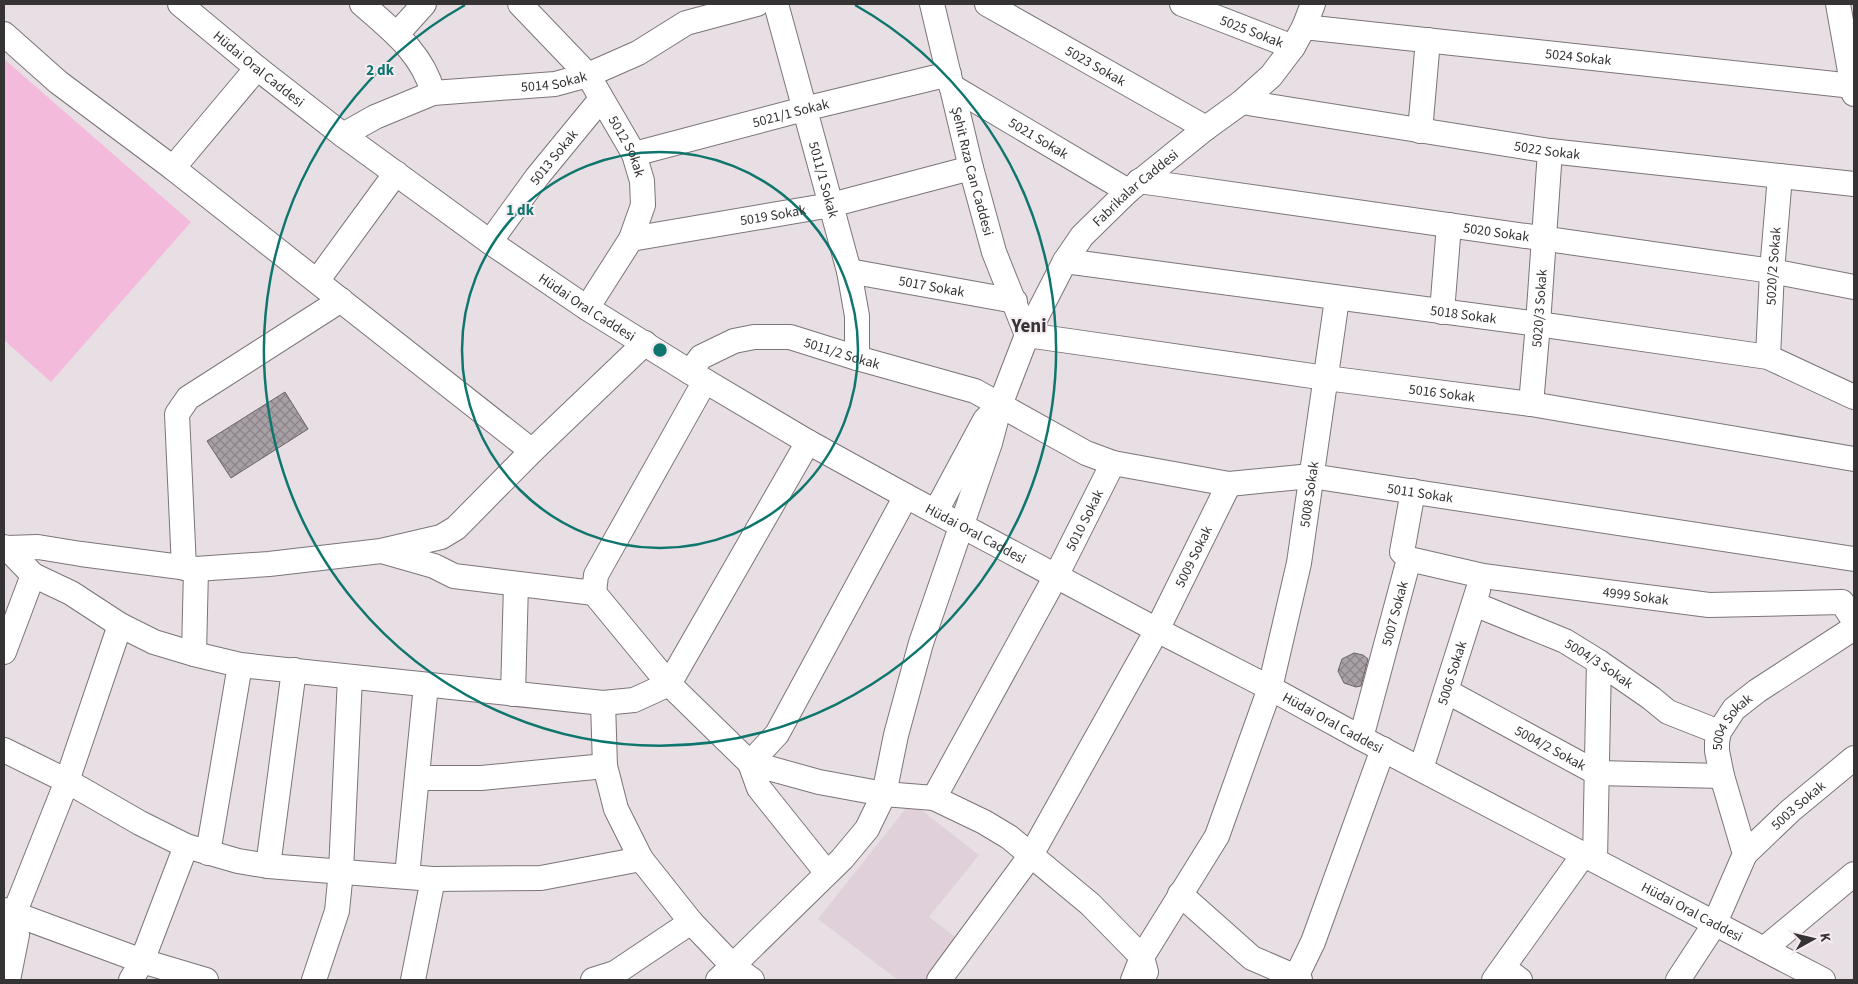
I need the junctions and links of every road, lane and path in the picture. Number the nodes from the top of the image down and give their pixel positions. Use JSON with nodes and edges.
{"nodes":[{"id":1,"x":180,"y":4,"type":"edge"},
{"id":2,"x":362,"y":4,"type":"edge"},
{"id":3,"x":424,"y":4,"type":"edge"},
{"id":4,"x":520,"y":4,"type":"edge"},
{"id":5,"x":757,"y":4,"type":"edge"},
{"id":6,"x":776,"y":4,"type":"edge"},
{"id":7,"x":987,"y":4,"type":"edge"},
{"id":8,"x":1182,"y":4,"type":"edge"},
{"id":9,"x":1313,"y":4,"type":"edge"},
{"id":10,"x":1840,"y":4,"type":"edge"},
{"id":11,"x":937,"y":9,"type":"edge"},
{"id":12,"x":4,"y":34,"type":"edge"},
{"id":13,"x":397,"y":34,"type":"junction"},
{"id":14,"x":1299,"y":37,"type":"junction"},
{"id":15,"x":1428,"y":40,"type":"junction"},
{"id":16,"x":257,"y":68,"type":"junction"},
{"id":17,"x":588,"y":75,"type":"junction"},
{"id":18,"x":950,"y":80,"type":"junction"},
{"id":19,"x":1854,"y":90,"type":"edge"},
{"id":20,"x":433,"y":94,"type":"junction"},
{"id":21,"x":601,"y":99,"type":"junction"},
{"id":22,"x":1242,"y":102,"type":"junction"},
{"id":23,"x":804,"y":109,"type":"junction"},
{"id":24,"x":1206,"y":128,"type":"junction"},
{"id":25,"x":1420,"y":131,"type":"junction"},
{"id":26,"x":343,"y":135,"type":"junction"},
{"id":27,"x":1550,"y":151,"type":"junction"},
{"id":28,"x":634,"y":154,"type":"junction"},
{"id":29,"x":173,"y":168,"type":"junction"},
{"id":30,"x":971,"y":168,"type":"junction"},
{"id":31,"x":396,"y":173,"type":"junction"},
{"id":32,"x":1780,"y":176,"type":"junction"},
{"id":33,"x":1854,"y":184,"type":"edge"},
{"id":34,"x":1133,"y":186,"type":"junction"},
{"id":35,"x":831,"y":205,"type":"junction"},
{"id":36,"x":1449,"y":225,"type":"junction"},
{"id":37,"x":631,"y":239,"type":"junction"},
{"id":38,"x":1543,"y":239,"type":"junction"},
{"id":39,"x":490,"y":242,"type":"junction"},
{"id":40,"x":1066,"y":261,"type":"junction"},
{"id":41,"x":849,"y":271,"type":"junction"},
{"id":42,"x":1772,"y":271,"type":"junction"},
{"id":43,"x":317,"y":281,"type":"junction"},
{"id":44,"x":1854,"y":287,"type":"edge"},
{"id":45,"x":1338,"y":298,"type":"junction"},
{"id":46,"x":341,"y":300,"type":"junction"},
{"id":47,"x":1015,"y":301,"type":"junction"},
{"id":48,"x":587,"y":308,"type":"junction"},
{"id":49,"x":1442,"y":312,"type":"junction"},
{"id":50,"x":1538,"y":324,"type":"junction"},
{"id":51,"x":1027,"y":335,"type":"junction"},
{"id":52,"x":645,"y":343,"type":"junction"},
{"id":53,"x":1768,"y":357,"type":"junction"},
{"id":54,"x":857,"y":358,"type":"junction"},
{"id":55,"x":698,"y":377,"type":"junction"},
{"id":56,"x":1326,"y":378,"type":"junction"},
{"id":57,"x":1854,"y":397,"type":"edge"},
{"id":58,"x":1531,"y":404,"type":"junction"},
{"id":59,"x":1000,"y":405,"type":"junction"},
{"id":60,"x":808,"y":442,"type":"junction"},
{"id":61,"x":532,"y":451,"type":"junction"},
{"id":62,"x":1854,"y":459,"type":"edge"},
{"id":63,"x":1113,"y":463,"type":"junction"},
{"id":64,"x":1311,"y":476,"type":"junction"},
{"id":65,"x":1229,"y":484,"type":"junction"},
{"id":66,"x":1412,"y":491,"type":"junction"},
{"id":67,"x":906,"y":496,"type":"junction"},
{"id":68,"x":936,"y":511,"type":"junction"},
{"id":69,"x":961,"y":525,"type":"junction"},
{"id":70,"x":5,"y":548,"type":"edge"},
{"id":71,"x":381,"y":551,"type":"junction"},
{"id":72,"x":1854,"y":558,"type":"edge"},
{"id":73,"x":1409,"y":560,"type":"junction"},
{"id":74,"x":190,"y":568,"type":"junction"},
{"id":75,"x":33,"y":575,"type":"junction"},
{"id":76,"x":1056,"y":576,"type":"junction"},
{"id":77,"x":1483,"y":576,"type":"junction"},
{"id":78,"x":516,"y":584,"type":"junction"},
{"id":79,"x":594,"y":593,"type":"junction"},
{"id":80,"x":1474,"y":604,"type":"junction"},
{"id":81,"x":1854,"y":621,"type":"edge"},
{"id":82,"x":120,"y":625,"type":"junction"},
{"id":83,"x":1854,"y":628,"type":"edge"},
{"id":84,"x":1157,"y":630,"type":"junction"},
{"id":85,"x":4,"y":652,"type":"edge"},
{"id":86,"x":194,"y":654,"type":"junction"},
{"id":87,"x":1599,"y":662,"type":"junction"},
{"id":88,"x":240,"y":665,"type":"junction"},
{"id":89,"x":294,"y":670,"type":"junction"},
{"id":90,"x":350,"y":677,"type":"junction"},
{"id":91,"x":669,"y":684,"type":"junction"},
{"id":92,"x":426,"y":685,"type":"junction"},
{"id":93,"x":1270,"y":688,"type":"junction"},
{"id":94,"x":1446,"y":691,"type":"junction"},
{"id":95,"x":513,"y":694,"type":"junction"},
{"id":96,"x":603,"y":703,"type":"junction"},
{"id":97,"x":1719,"y":732,"type":"junction"},
{"id":98,"x":1361,"y":738,"type":"junction"},
{"id":99,"x":4,"y":750,"type":"edge"},
{"id":100,"x":1383,"y":750,"type":"junction"},
{"id":101,"x":1854,"y":758,"type":"edge"},
{"id":102,"x":750,"y":762,"type":"junction"},
{"id":103,"x":604,"y":766,"type":"junction"},
{"id":104,"x":1421,"y":769,"type":"junction"},
{"id":105,"x":1597,"y":773,"type":"junction"},
{"id":106,"x":1722,"y":776,"type":"junction"},
{"id":107,"x":417,"y":778,"type":"junction"},
{"id":108,"x":67,"y":781,"type":"junction"},
{"id":109,"x":884,"y":794,"type":"junction"},
{"id":110,"x":934,"y":798,"type":"junction"},
{"id":111,"x":197,"y":849,"type":"junction"},
{"id":112,"x":1745,"y":854,"type":"junction"},
{"id":113,"x":1031,"y":855,"type":"junction"},
{"id":114,"x":1589,"y":857,"type":"junction"},
{"id":115,"x":642,"y":859,"type":"junction"},
{"id":116,"x":268,"y":866,"type":"junction"},
{"id":117,"x":341,"y":871,"type":"junction"},
{"id":118,"x":827,"y":873,"type":"junction"},
{"id":119,"x":1854,"y":874,"type":"edge"},
{"id":120,"x":406,"y":876,"type":"junction"},
{"id":121,"x":433,"y":879,"type":"junction"},
{"id":122,"x":1180,"y":894,"type":"junction"},
{"id":123,"x":9,"y":912,"type":"edge"},
{"id":124,"x":691,"y":922,"type":"junction"},
{"id":125,"x":1714,"y":925,"type":"junction"},
{"id":126,"x":1764,"y":949,"type":"junction"},
{"id":127,"x":1142,"y":957,"type":"junction"},
{"id":128,"x":137,"y":970,"type":"edge"},
{"id":129,"x":725,"y":973,"type":"edge"},
{"id":130,"x":1506,"y":976,"type":"edge"},
{"id":131,"x":1298,"y":978,"type":"edge"},
{"id":132,"x":8,"y":980,"type":"edge"},
{"id":133,"x":206,"y":980,"type":"edge"},
{"id":134,"x":314,"y":980,"type":"edge"},
{"id":135,"x":413,"y":980,"type":"edge"},
{"id":136,"x":593,"y":980,"type":"edge"},
{"id":137,"x":752,"y":980,"type":"edge"},
{"id":138,"x":939,"y":980,"type":"edge"},
{"id":139,"x":1133,"y":980,"type":"edge"},
{"id":140,"x":1148,"y":980,"type":"edge"},
{"id":141,"x":1678,"y":980,"type":"edge"},
{"id":142,"x":1823,"y":980,"type":"edge"}],
"edges":[{"from":1,"to":16,"type":"street","name":"Hüdai Oral Caddesi"},
{"from":2,"to":13,"type":"street"},
{"from":3,"to":13,"type":"street"},
{"from":4,"to":17,"type":"street","name":"5012 Sokak"},
{"from":5,"to":17,"type":"street","name":"5014 Sokak"},
{"from":6,"to":23,"type":"street","name":"5011/1 Sokak"},
{"from":7,"to":24,"type":"street","name":"5023 Sokak"},
{"from":8,"to":14,"type":"street","name":"5025 Sokak"},
{"from":9,"to":14,"type":"street","name":"Fabrikalar Caddesi"},
{"from":10,"to":19,"type":"street"},
{"from":11,"to":18,"type":"street","name":"Şehit Rıza Can Caddesi"},
{"from":12,"to":29,"type":"street"},
{"from":13,"to":20,"type":"street"},
{"from":14,"to":15,"type":"street","name":"5024 Sokak"},
{"from":14,"to":22,"type":"street","name":"Fabrikalar Caddesi"},
{"from":15,"to":19,"type":"street","name":"5024 Sokak"},
{"from":15,"to":25,"type":"street"},
{"from":16,"to":26,"type":"street","name":"Hüdai Oral Caddesi"},
{"from":16,"to":29,"type":"street"},
{"from":17,"to":20,"type":"street","name":"5014 Sokak"},
{"from":17,"to":21,"type":"street","name":"5012 Sokak"},
{"from":18,"to":23,"type":"street","name":"5021/1 Sokak"},
{"from":18,"to":30,"type":"street","name":"Şehit Rıza Can Caddesi"},
{"from":18,"to":34,"type":"street","name":"5021 Sokak"},
{"from":20,"to":26,"type":"street","name":"5014 Sokak"},
{"from":21,"to":28,"type":"street","name":"5012 Sokak"},
{"from":21,"to":39,"type":"street","name":"5013 Sokak"},
{"from":22,"to":24,"type":"street","name":"Fabrikalar Caddesi"},
{"from":22,"to":25,"type":"street","name":"5022 Sokak"},
{"from":23,"to":28,"type":"street","name":"5021/1 Sokak"},
{"from":23,"to":35,"type":"street","name":"5011/1 Sokak"},
{"from":24,"to":34,"type":"street","name":"Fabrikalar Caddesi"},
{"from":25,"to":27,"type":"street","name":"5022 Sokak"},
{"from":26,"to":31,"type":"street","name":"Hüdai Oral Caddesi"},
{"from":27,"to":32,"type":"street","name":"5022 Sokak"},
{"from":27,"to":38,"type":"street","name":"5020/3 Sokak"},
{"from":28,"to":37,"type":"street","name":"5012 Sokak"},
{"from":29,"to":43,"type":"street"},
{"from":30,"to":35,"type":"street","name":"5019 Sokak"},
{"from":30,"to":47,"type":"street","name":"Şehit Rıza Can Caddesi"},
{"from":31,"to":39,"type":"street","name":"Hüdai Oral Caddesi"},
{"from":31,"to":43,"type":"street"},
{"from":32,"to":33,"type":"street","name":"5022 Sokak"},
{"from":32,"to":42,"type":"street","name":"5020/2 Sokak"},
{"from":34,"to":36,"type":"street","name":"5020 Sokak"},
{"from":34,"to":40,"type":"street","name":"Fabrikalar Caddesi"},
{"from":35,"to":37,"type":"street","name":"5019 Sokak"},
{"from":35,"to":41,"type":"street","name":"5011/1 Sokak"},
{"from":36,"to":38,"type":"street","name":"5020 Sokak"},
{"from":36,"to":49,"type":"street"},
{"from":37,"to":48,"type":"street","name":"5012 Sokak"},
{"from":38,"to":42,"type":"street","name":"5020 Sokak"},
{"from":38,"to":50,"type":"street","name":"5020/3 Sokak"},
{"from":39,"to":48,"type":"street","name":"Hüdai Oral Caddesi"},
{"from":40,"to":45,"type":"street","name":"5018 Sokak"},
{"from":40,"to":51,"type":"street","name":"Fabrikalar Caddesi"},
{"from":41,"to":47,"type":"street","name":"5017 Sokak"},
{"from":41,"to":54,"type":"street","name":"5011/1 Sokak"},
{"from":42,"to":44,"type":"street","name":"5020 Sokak"},
{"from":42,"to":53,"type":"street","name":"5020/2 Sokak"},
{"from":43,"to":46,"type":"street"},
{"from":45,"to":49,"type":"street","name":"5018 Sokak"},
{"from":45,"to":56,"type":"street","name":"5008 Sokak"},
{"from":46,"to":61,"type":"street"},
{"from":46,"to":74,"type":"street"},
{"from":47,"to":51,"type":"street","name":"Şehit Rıza Can Caddesi"},
{"from":48,"to":52,"type":"street","name":"Hüdai Oral Caddesi"},
{"from":49,"to":50,"type":"street","name":"5018 Sokak"},
{"from":50,"to":53,"type":"street","name":"5018 Sokak"},
{"from":50,"to":58,"type":"street","name":"5020/3 Sokak"},
{"from":51,"to":56,"type":"street","name":"5016 Sokak"},
{"from":51,"to":59,"type":"street","name":"Fabrikalar Caddesi"},
{"from":52,"to":55,"type":"street","name":"Hüdai Oral Caddesi"},
{"from":52,"to":61,"type":"street"},
{"from":53,"to":57,"type":"street","name":"5018 Sokak"},
{"from":54,"to":55,"type":"street","name":"5011/2 Sokak"},
{"from":54,"to":59,"type":"street","name":"5011/2 Sokak"},
{"from":55,"to":60,"type":"street","name":"Hüdai Oral Caddesi"},
{"from":55,"to":79,"type":"street","name":"5011/2 Sokak"},
{"from":56,"to":58,"type":"street","name":"5016 Sokak"},
{"from":56,"to":64,"type":"street","name":"5008 Sokak"},
{"from":58,"to":62,"type":"street","name":"5016 Sokak"},
{"from":59,"to":63,"type":"street","name":"5011 Sokak"},
{"from":59,"to":68,"type":"street","name":"Fabrikalar Caddesi"},
{"from":59,"to":69,"type":"street","name":"Fabrikalar Caddesi"},
{"from":60,"to":67,"type":"street","name":"Hüdai Oral Caddesi"},
{"from":60,"to":91,"type":"street"},
{"from":61,"to":71,"type":"street"},
{"from":63,"to":65,"type":"street","name":"5011 Sokak"},
{"from":63,"to":76,"type":"street","name":"5010 Sokak"},
{"from":64,"to":65,"type":"street","name":"5011 Sokak"},
{"from":64,"to":66,"type":"street","name":"5011 Sokak"},
{"from":64,"to":93,"type":"street","name":"5008 Sokak"},
{"from":65,"to":84,"type":"street","name":"5009 Sokak"},
{"from":66,"to":72,"type":"street","name":"5011 Sokak"},
{"from":66,"to":73,"type":"street","name":"5007 Sokak"},
{"from":67,"to":68,"type":"street","name":"Hüdai Oral Caddesi"},
{"from":67,"to":102,"type":"street"},
{"from":68,"to":69,"type":"street","name":"Hüdai Oral Caddesi"},
{"from":69,"to":76,"type":"street","name":"Hüdai Oral Caddesi"},
{"from":69,"to":109,"type":"street","name":"Fabrikalar Caddesi"},
{"from":70,"to":74,"type":"street"},
{"from":70,"to":75,"type":"street"},
{"from":71,"to":74,"type":"street"},
{"from":71,"to":78,"type":"street"},
{"from":73,"to":77,"type":"street","name":"4999 Sokak"},
{"from":73,"to":98,"type":"street","name":"5007 Sokak"},
{"from":74,"to":86,"type":"street"},
{"from":75,"to":82,"type":"street"},
{"from":75,"to":85,"type":"street"},
{"from":76,"to":84,"type":"street","name":"Hüdai Oral Caddesi"},
{"from":76,"to":110,"type":"street","name":"5010 Sokak"},
{"from":77,"to":80,"type":"street","name":"5006 Sokak"},
{"from":77,"to":81,"type":"street","name":"4999 Sokak"},
{"from":78,"to":79,"type":"street"},
{"from":78,"to":95,"type":"street"},
{"from":79,"to":91,"type":"street"},
{"from":80,"to":87,"type":"street","name":"5004/3 Sokak"},
{"from":80,"to":94,"type":"street","name":"5006 Sokak"},
{"from":82,"to":86,"type":"street"},
{"from":82,"to":108,"type":"street"},
{"from":83,"to":97,"type":"street","name":"5004 Sokak"},
{"from":84,"to":93,"type":"street","name":"Hüdai Oral Caddesi"},
{"from":84,"to":113,"type":"street","name":"5009 Sokak"},
{"from":86,"to":88,"type":"street"},
{"from":87,"to":97,"type":"street","name":"5004/3 Sokak"},
{"from":87,"to":105,"type":"street"},
{"from":88,"to":89,"type":"street"},
{"from":88,"to":111,"type":"street"},
{"from":89,"to":90,"type":"street"},
{"from":89,"to":116,"type":"street"},
{"from":90,"to":92,"type":"street"},
{"from":90,"to":117,"type":"street"},
{"from":91,"to":96,"type":"street"},
{"from":91,"to":102,"type":"street"},
{"from":92,"to":95,"type":"street"},
{"from":92,"to":107,"type":"street"},
{"from":93,"to":98,"type":"street","name":"Hüdai Oral Caddesi"},
{"from":93,"to":122,"type":"street","name":"5008 Sokak"},
{"from":94,"to":104,"type":"street","name":"5006 Sokak"},
{"from":94,"to":105,"type":"street","name":"5004/2 Sokak"},
{"from":95,"to":96,"type":"street"},
{"from":96,"to":103,"type":"street"},
{"from":97,"to":106,"type":"street","name":"5004 Sokak"},
{"from":98,"to":100,"type":"street","name":"Hüdai Oral Caddesi"},
{"from":99,"to":108,"type":"street"},
{"from":100,"to":104,"type":"street","name":"Hüdai Oral Caddesi"},
{"from":100,"to":131,"type":"street"},
{"from":101,"to":112,"type":"street","name":"5003 Sokak"},
{"from":102,"to":109,"type":"street"},
{"from":102,"to":118,"type":"street"},
{"from":103,"to":107,"type":"street"},
{"from":103,"to":115,"type":"street"},
{"from":104,"to":114,"type":"street","name":"Hüdai Oral Caddesi"},
{"from":105,"to":106,"type":"street","name":"5004/2 Sokak"},
{"from":105,"to":114,"type":"street"},
{"from":106,"to":112,"type":"street","name":"5004 Sokak"},
{"from":107,"to":120,"type":"street"},
{"from":108,"to":111,"type":"street"},
{"from":108,"to":123,"type":"street"},
{"from":109,"to":110,"type":"street"},
{"from":109,"to":118,"type":"street","name":"Fabrikalar Caddesi"},
{"from":110,"to":113,"type":"street"},
{"from":111,"to":116,"type":"street"},
{"from":111,"to":128,"type":"street"},
{"from":112,"to":125,"type":"street"},
{"from":113,"to":127,"type":"street"},
{"from":113,"to":138,"type":"street","name":"5009 Sokak"},
{"from":114,"to":125,"type":"street","name":"Hüdai Oral Caddesi"},
{"from":114,"to":130,"type":"street"},
{"from":115,"to":121,"type":"street"},
{"from":115,"to":124,"type":"street"},
{"from":116,"to":117,"type":"street"},
{"from":117,"to":120,"type":"street"},
{"from":117,"to":134,"type":"street"},
{"from":118,"to":129,"type":"street","name":"Fabrikalar Caddesi"},
{"from":119,"to":126,"type":"street"},
{"from":120,"to":121,"type":"street"},
{"from":121,"to":135,"type":"street"},
{"from":122,"to":127,"type":"street","name":"5008 Sokak"},
{"from":122,"to":131,"type":"street"},
{"from":123,"to":128,"type":"street"},
{"from":123,"to":132,"type":"street"},
{"from":124,"to":129,"type":"street"},
{"from":124,"to":136,"type":"street"},
{"from":125,"to":126,"type":"street","name":"Hüdai Oral Caddesi"},
{"from":125,"to":141,"type":"street"},
{"from":126,"to":142,"type":"street","name":"Hüdai Oral Caddesi"},
{"from":127,"to":139,"type":"street","name":"5008 Sokak"},
{"from":127,"to":140,"type":"street"},
{"from":128,"to":133,"type":"street"},
{"from":129,"to":137,"type":"street"}]}
